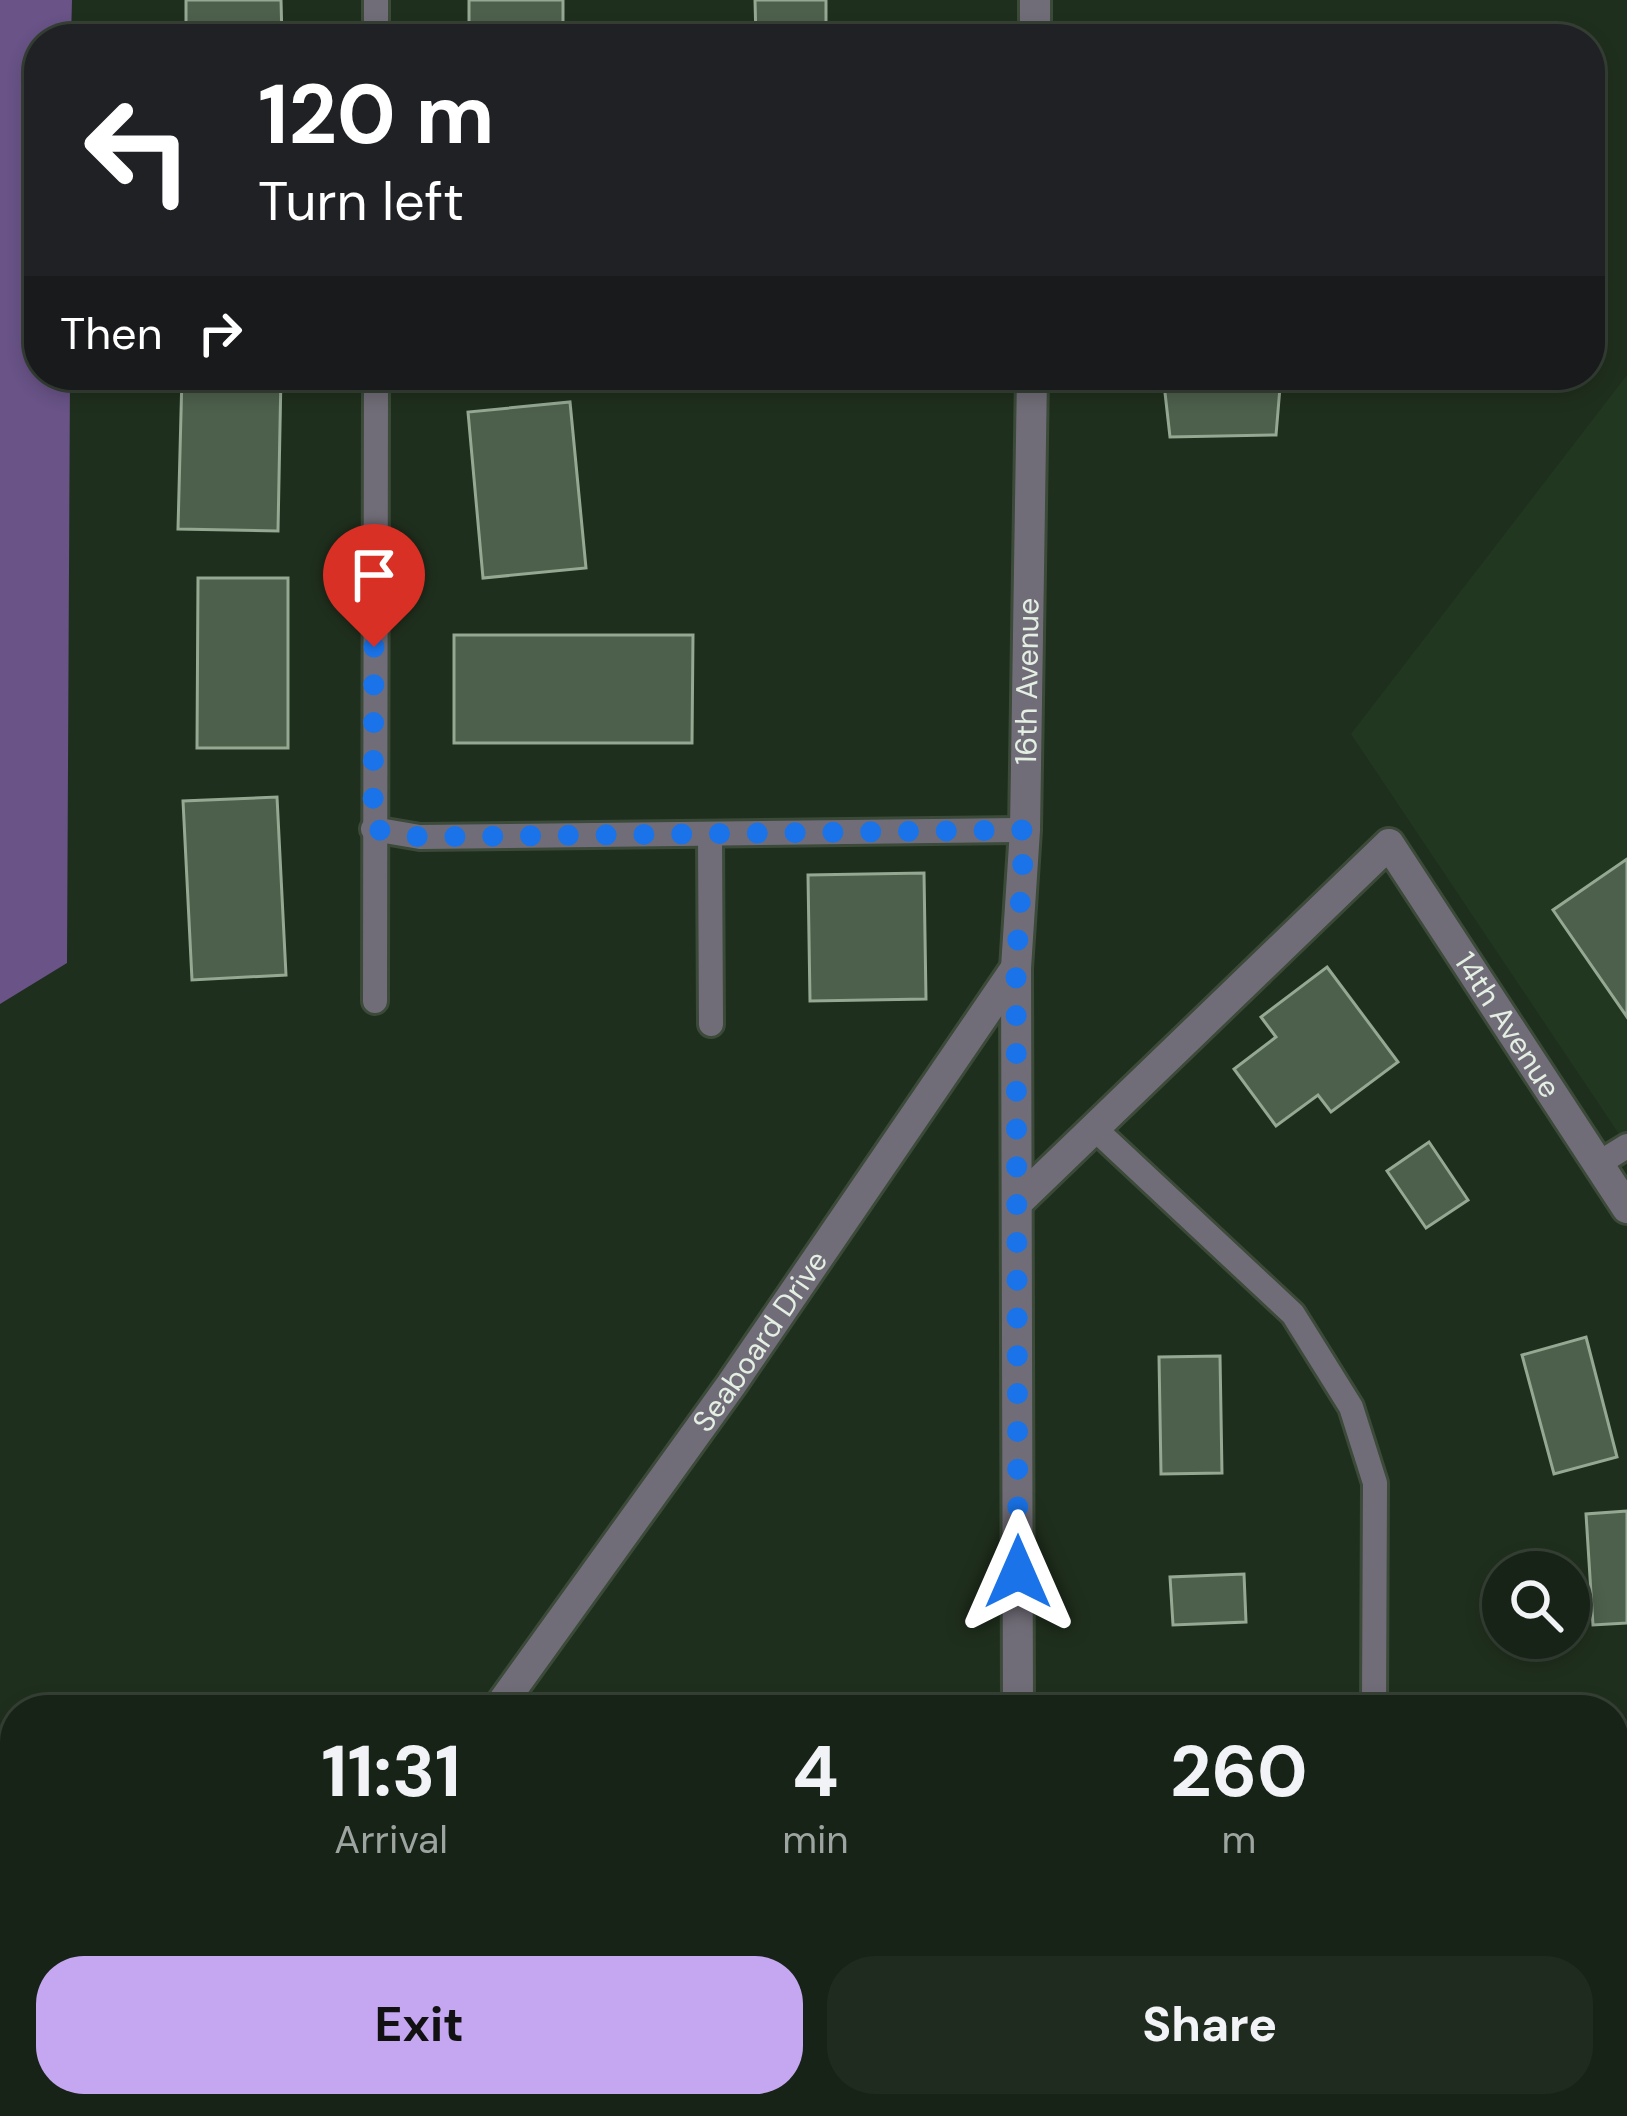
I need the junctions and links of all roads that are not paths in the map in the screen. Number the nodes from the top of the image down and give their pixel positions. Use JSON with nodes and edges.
{"nodes":[{"id":1,"x":376,"y":390,"type":"edge"},
{"id":2,"x":1032,"y":390,"type":"edge"},
{"id":3,"x":373,"y":829,"type":"junction"},
{"id":4,"x":1025,"y":830,"type":"junction"},
{"id":5,"x":710,"y":834,"type":"junction"},
{"id":6,"x":1016,"y":968,"type":"junction"},
{"id":7,"x":375,"y":1001,"type":"dead end"},
{"id":8,"x":711,"y":1024,"type":"dead end"},
{"id":9,"x":1094,"y":1128,"type":"junction"},
{"id":10,"x":1627,"y":1146,"type":"edge"},
{"id":11,"x":1598,"y":1165,"type":"junction"},
{"id":12,"x":1020,"y":1200,"type":"junction"},
{"id":13,"x":1627,"y":1208,"type":"edge"},
{"id":14,"x":508,"y":1695,"type":"edge"},
{"id":15,"x":1018,"y":1695,"type":"edge"},
{"id":16,"x":1374,"y":1695,"type":"edge"}],
"edges":[{"from":1,"to":3,"type":"lane"},
{"from":2,"to":4,"type":"street","name":"16th Avenue"},
{"from":3,"to":5,"type":"lane"},
{"from":3,"to":7,"type":"lane"},
{"from":4,"to":5,"type":"lane"},
{"from":4,"to":6,"type":"street","name":"16th Avenue"},
{"from":5,"to":8,"type":"lane"},
{"from":6,"to":12,"type":"street","name":"16th Avenue"},
{"from":6,"to":14,"type":"street","name":"Seaboard Drive"},
{"from":9,"to":11,"type":"street","name":"14th Avenue"},
{"from":9,"to":12,"type":"street"},
{"from":9,"to":16,"type":"lane"},
{"from":10,"to":11,"type":"lane"},
{"from":11,"to":13,"type":"street","name":"14th Avenue"},
{"from":12,"to":15,"type":"street","name":"16th Avenue"}]}
